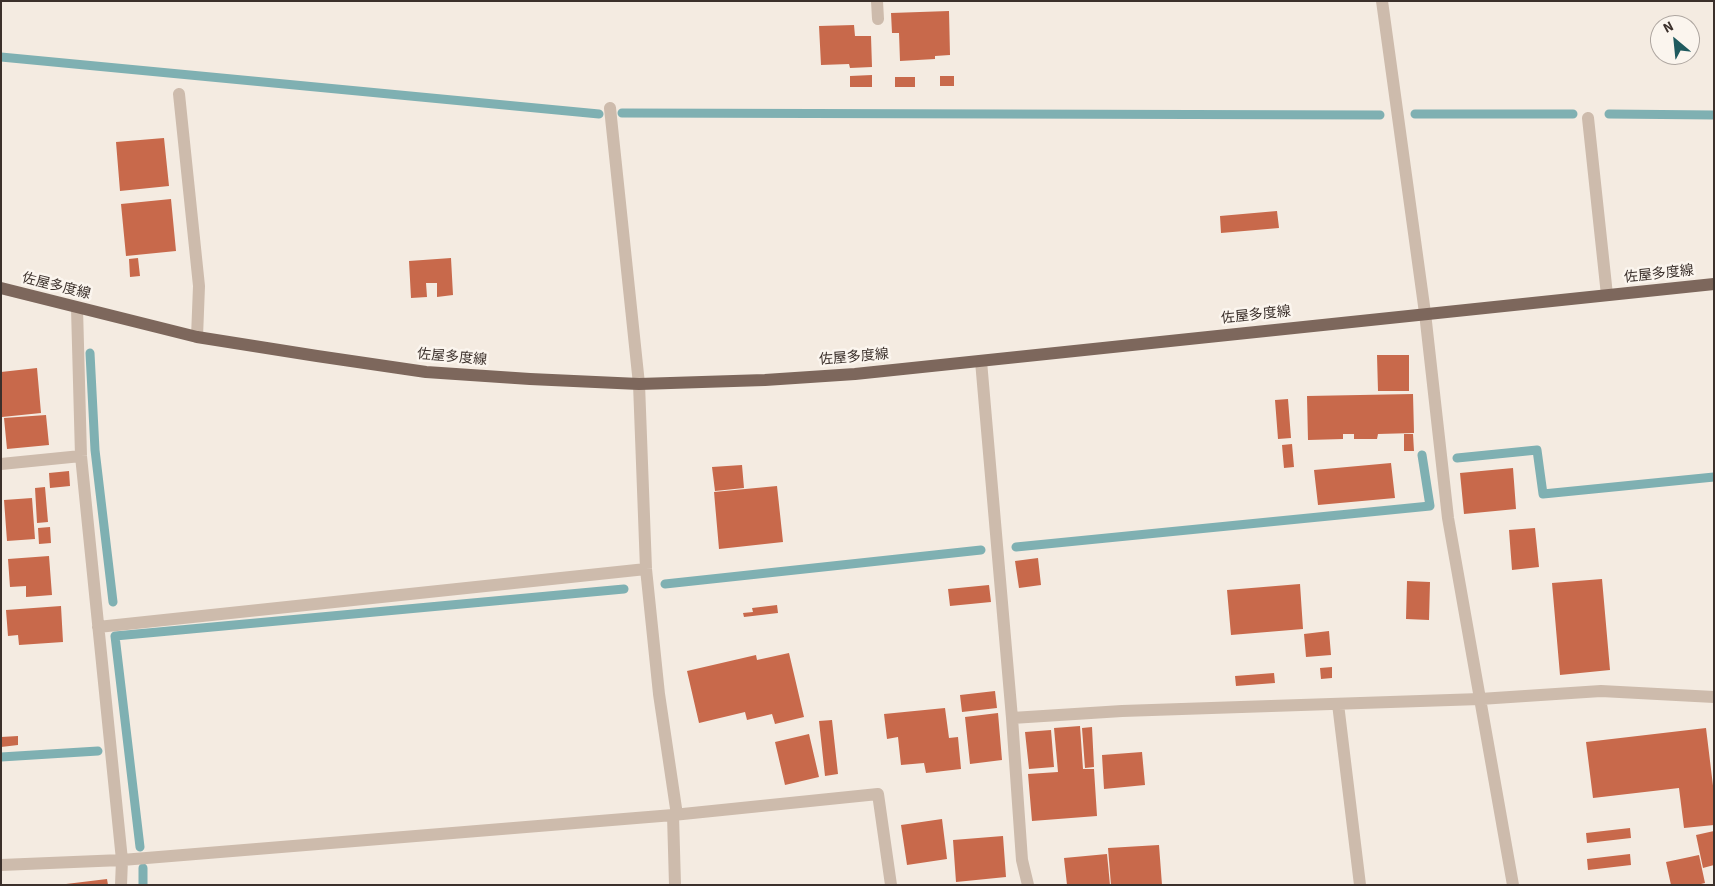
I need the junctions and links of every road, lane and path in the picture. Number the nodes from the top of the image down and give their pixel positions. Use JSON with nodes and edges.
{"nodes":[{"id":1,"x":877,"y":1,"type":"edge"},
{"id":2,"x":1382,"y":1,"type":"edge"},
{"id":3,"x":878,"y":19,"type":"dead end"},
{"id":4,"x":180,"y":94,"type":"dead end"},
{"id":5,"x":610,"y":108,"type":"dead end"},
{"id":6,"x":1588,"y":118,"type":"dead end"},
{"id":7,"x":1714,"y":284,"type":"edge"},
{"id":8,"x":1,"y":288,"type":"edge"},
{"id":9,"x":1607,"y":295,"type":"junction"},
{"id":10,"x":77,"y":308,"type":"junction"},
{"id":11,"x":1425,"y":314,"type":"junction"},
{"id":12,"x":197,"y":336,"type":"junction"},
{"id":13,"x":981,"y":361,"type":"junction"},
{"id":14,"x":639,"y":384,"type":"junction"},
{"id":15,"x":81,"y":456,"type":"junction"},
{"id":16,"x":1,"y":464,"type":"edge"},
{"id":17,"x":646,"y":569,"type":"junction"},
{"id":18,"x":98,"y":627,"type":"junction"},
{"id":19,"x":1714,"y":697,"type":"edge"},
{"id":20,"x":1480,"y":699,"type":"junction"},
{"id":21,"x":1338,"y":704,"type":"junction"},
{"id":22,"x":1012,"y":718,"type":"junction"},
{"id":23,"x":675,"y":815,"type":"junction"},
{"id":24,"x":122,"y":860,"type":"junction"},
{"id":25,"x":1,"y":865,"type":"edge"},
{"id":26,"x":121,"y":885,"type":"edge"},
{"id":27,"x":675,"y":885,"type":"edge"},
{"id":28,"x":891,"y":885,"type":"edge"},
{"id":29,"x":1028,"y":885,"type":"edge"},
{"id":30,"x":1360,"y":885,"type":"edge"},
{"id":31,"x":1513,"y":885,"type":"edge"}],
"edges":[{"from":1,"to":3,"type":"street"},
{"from":2,"to":11,"type":"street"},
{"from":4,"to":12,"type":"street"},
{"from":5,"to":14,"type":"street"},
{"from":6,"to":9,"type":"street"},
{"from":7,"to":9,"type":"main road","name":"佐屋多度線"},
{"from":8,"to":10,"type":"main road","name":"佐屋多度線"},
{"from":9,"to":11,"type":"main road","name":"佐屋多度線"},
{"from":10,"to":12,"type":"main road","name":"佐屋多度線"},
{"from":10,"to":15,"type":"street"},
{"from":11,"to":13,"type":"main road","name":"佐屋多度線"},
{"from":11,"to":20,"type":"street"},
{"from":12,"to":14,"type":"main road","name":"佐屋多度線"},
{"from":13,"to":14,"type":"main road","name":"佐屋多度線"},
{"from":13,"to":22,"type":"street"},
{"from":14,"to":17,"type":"street"},
{"from":15,"to":16,"type":"street"},
{"from":15,"to":18,"type":"street"},
{"from":17,"to":18,"type":"street"},
{"from":17,"to":23,"type":"street"},
{"from":18,"to":24,"type":"street"},
{"from":19,"to":20,"type":"street"},
{"from":20,"to":21,"type":"street"},
{"from":20,"to":31,"type":"street"},
{"from":21,"to":22,"type":"street"},
{"from":21,"to":30,"type":"street"},
{"from":22,"to":29,"type":"street"},
{"from":23,"to":24,"type":"street"},
{"from":23,"to":27,"type":"street"},
{"from":23,"to":28,"type":"street"},
{"from":24,"to":25,"type":"street"},
{"from":24,"to":26,"type":"street"}]}
